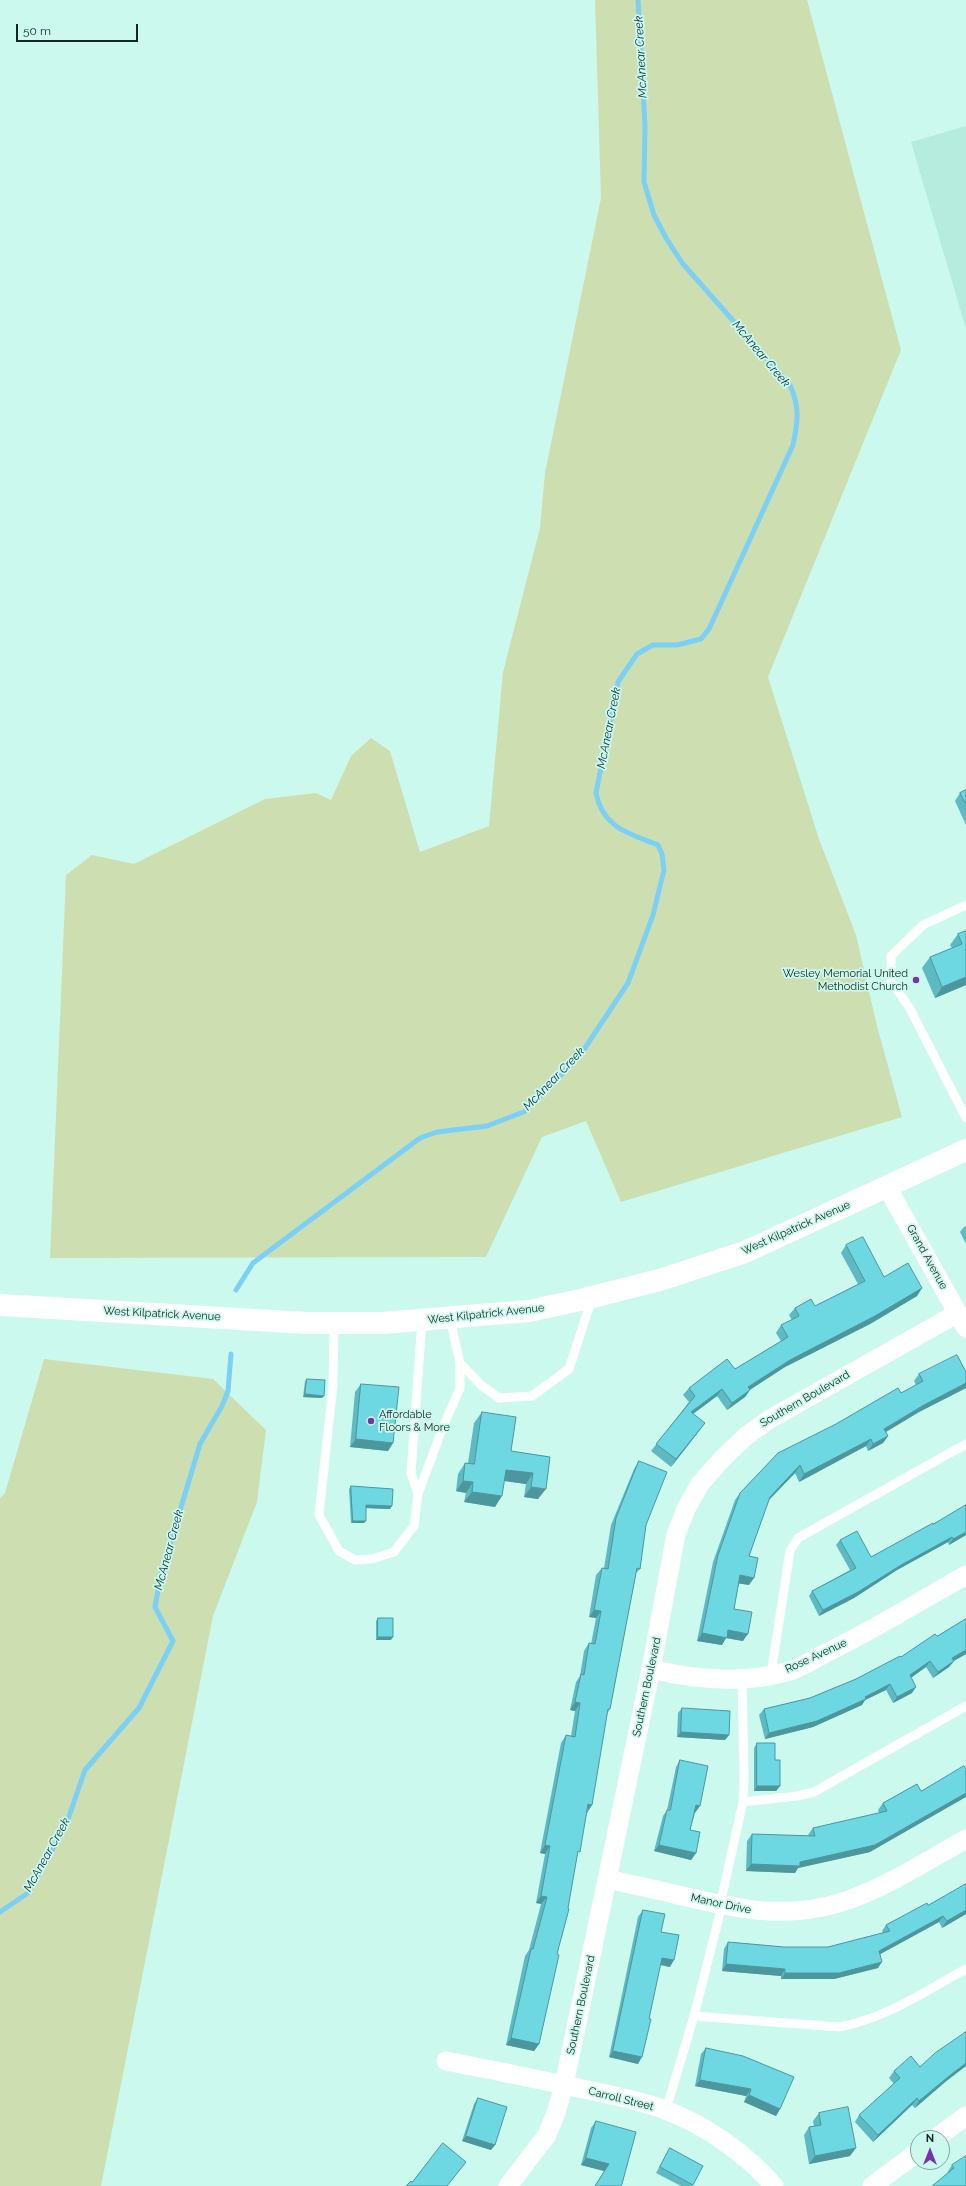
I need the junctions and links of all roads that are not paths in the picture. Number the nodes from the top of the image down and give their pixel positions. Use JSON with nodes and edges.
{"nodes":[{"id":1,"x":966,"y":905,"type":"edge"},
{"id":2,"x":966,"y":1118,"type":"edge"},
{"id":3,"x":966,"y":1150,"type":"edge"},
{"id":4,"x":887,"y":1187,"type":"junction"},
{"id":5,"x":592,"y":1298,"type":"junction"},
{"id":6,"x":0,"y":1305,"type":"edge"},
{"id":7,"x":450,"y":1319,"type":"junction"},
{"id":8,"x":422,"y":1320,"type":"junction"},
{"id":9,"x":962,"y":1320,"type":"edge"},
{"id":10,"x":334,"y":1323,"type":"junction"},
{"id":11,"x":460,"y":1363,"type":"junction"},
{"id":12,"x":966,"y":1444,"type":"edge"},
{"id":13,"x":418,"y":1494,"type":"junction"},
{"id":14,"x":966,"y":1575,"type":"edge"},
{"id":15,"x":651,"y":1669,"type":"junction"},
{"id":16,"x":771,"y":1674,"type":"junction"},
{"id":17,"x":742,"y":1679,"type":"junction"},
{"id":18,"x":966,"y":1706,"type":"edge"},
{"id":19,"x":743,"y":1802,"type":"junction"},
{"id":20,"x":966,"y":1839,"type":"edge"},
{"id":21,"x":606,"y":1879,"type":"junction"},
{"id":22,"x":721,"y":1905,"type":"junction"},
{"id":23,"x":966,"y":1969,"type":"edge"},
{"id":24,"x":694,"y":2016,"type":"junction"},
{"id":25,"x":446,"y":2061,"type":"dead end"},
{"id":26,"x":564,"y":2085,"type":"junction"},
{"id":27,"x":666,"y":2110,"type":"junction"},
{"id":28,"x":966,"y":2116,"type":"edge"},
{"id":29,"x":947,"y":2130,"type":"edge"},
{"id":30,"x":910,"y":2158,"type":"edge"},
{"id":31,"x":508,"y":2186,"type":"edge"},
{"id":32,"x":774,"y":2186,"type":"edge"},
{"id":33,"x":872,"y":2186,"type":"edge"}],
"edges":[{"from":1,"to":2,"type":"lane"},
{"from":3,"to":4,"type":"main road","name":"West Kilpatrick Avenue"},
{"from":4,"to":5,"type":"main road","name":"West Kilpatrick Avenue"},
{"from":4,"to":9,"type":"street","name":"Grand Avenue"},
{"from":5,"to":7,"type":"main road","name":"West Kilpatrick Avenue"},
{"from":5,"to":11,"type":"lane"},
{"from":6,"to":10,"type":"main road","name":"West Kilpatrick Avenue"},
{"from":7,"to":8,"type":"main road","name":"West Kilpatrick Avenue"},
{"from":7,"to":11,"type":"lane"},
{"from":8,"to":10,"type":"main road","name":"West Kilpatrick Avenue"},
{"from":8,"to":13,"type":"lane"},
{"from":9,"to":15,"type":"street","name":"Southern Boulevard"},
{"from":10,"to":13,"type":"lane"},
{"from":11,"to":13,"type":"lane"},
{"from":12,"to":16,"type":"lane"},
{"from":14,"to":16,"type":"street","name":"Rose Avenue"},
{"from":15,"to":17,"type":"street","name":"Rose Avenue"},
{"from":15,"to":21,"type":"street","name":"Southern Boulevard"},
{"from":16,"to":17,"type":"street","name":"Rose Avenue"},
{"from":17,"to":19,"type":"lane"},
{"from":18,"to":19,"type":"lane"},
{"from":19,"to":22,"type":"lane"},
{"from":20,"to":22,"type":"street","name":"Manor Drive"},
{"from":21,"to":22,"type":"street","name":"Manor Drive"},
{"from":21,"to":26,"type":"street","name":"Southern Boulevard"},
{"from":22,"to":24,"type":"lane"},
{"from":23,"to":24,"type":"lane"},
{"from":24,"to":27,"type":"lane"},
{"from":25,"to":26,"type":"street","name":"Carroll Street"},
{"from":26,"to":27,"type":"street","name":"Carroll Street"},
{"from":26,"to":31,"type":"street","name":"Southern Boulevard"},
{"from":27,"to":32,"type":"street","name":"Carroll Street"},
{"from":28,"to":29,"type":"street"},
{"from":30,"to":33,"type":"street"}]}
